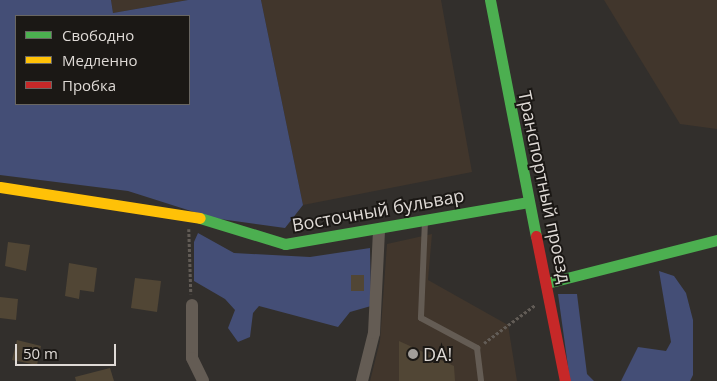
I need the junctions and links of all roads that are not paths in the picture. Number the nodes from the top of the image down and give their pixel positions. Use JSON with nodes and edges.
{"nodes":[{"id":1,"x":490,"y":0,"type":"edge"},
{"id":2,"x":0,"y":187,"type":"edge"},
{"id":3,"x":528,"y":202,"type":"junction"},
{"id":4,"x":425,"y":220,"type":"junction"},
{"id":5,"x":379,"y":230,"type":"junction"},
{"id":6,"x":717,"y":240,"type":"edge"},
{"id":7,"x":547,"y":283,"type":"junction"},
{"id":8,"x":192,"y":305,"type":"road end"},
{"id":9,"x":203,"y":381,"type":"edge"},
{"id":10,"x":362,"y":381,"type":"edge"},
{"id":11,"x":481,"y":381,"type":"edge"},
{"id":12,"x":565,"y":381,"type":"edge"}],
"edges":[{"from":1,"to":3,"type":"street","name":"Транспортный проезд"},
{"from":2,"to":5,"type":"street","name":"Восточный бульвар"},
{"from":3,"to":4,"type":"street","name":"Восточный бульвар"},
{"from":3,"to":7,"type":"street","name":"Транспортный проезд"},
{"from":4,"to":5,"type":"street","name":"Восточный бульвар"},
{"from":4,"to":11,"type":"lane"},
{"from":5,"to":10,"type":"street"},
{"from":6,"to":7,"type":"street"},
{"from":7,"to":12,"type":"street","name":"Транспортный проезд"},
{"from":8,"to":9,"type":"street"}]}
